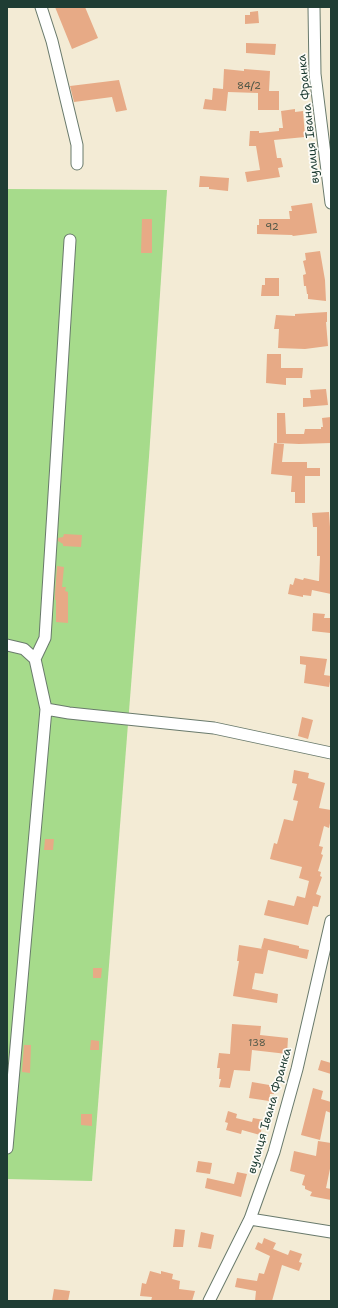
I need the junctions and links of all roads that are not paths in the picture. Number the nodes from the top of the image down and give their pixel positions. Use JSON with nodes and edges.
{"nodes":[{"id":1,"x":41,"y":7,"type":"edge"},
{"id":2,"x":314,"y":7,"type":"edge"},
{"id":3,"x":77,"y":164,"type":"dead end"},
{"id":4,"x":331,"y":203,"type":"edge"},
{"id":5,"x":70,"y":240,"type":"dead end"},
{"id":6,"x":7,"y":645,"type":"edge"},
{"id":7,"x":36,"y":659,"type":"junction"},
{"id":8,"x":46,"y":709,"type":"junction"},
{"id":9,"x":331,"y":753,"type":"edge"},
{"id":10,"x":331,"y":920,"type":"edge"},
{"id":11,"x":7,"y":1148,"type":"edge"},
{"id":12,"x":250,"y":1219,"type":"junction"},
{"id":13,"x":331,"y":1232,"type":"edge"},
{"id":14,"x":209,"y":1301,"type":"edge"}],
"edges":[{"from":1,"to":3,"type":"street"},
{"from":2,"to":4,"type":"street","name":"вулиця Івана Франка"},
{"from":5,"to":7,"type":"street"},
{"from":6,"to":7,"type":"street"},
{"from":7,"to":8,"type":"street"},
{"from":8,"to":9,"type":"street"},
{"from":8,"to":11,"type":"street"},
{"from":10,"to":12,"type":"street","name":"вулиця Івана Франка"},
{"from":12,"to":13,"type":"street"},
{"from":12,"to":14,"type":"street","name":"вулиця Івана Франка"}]}
